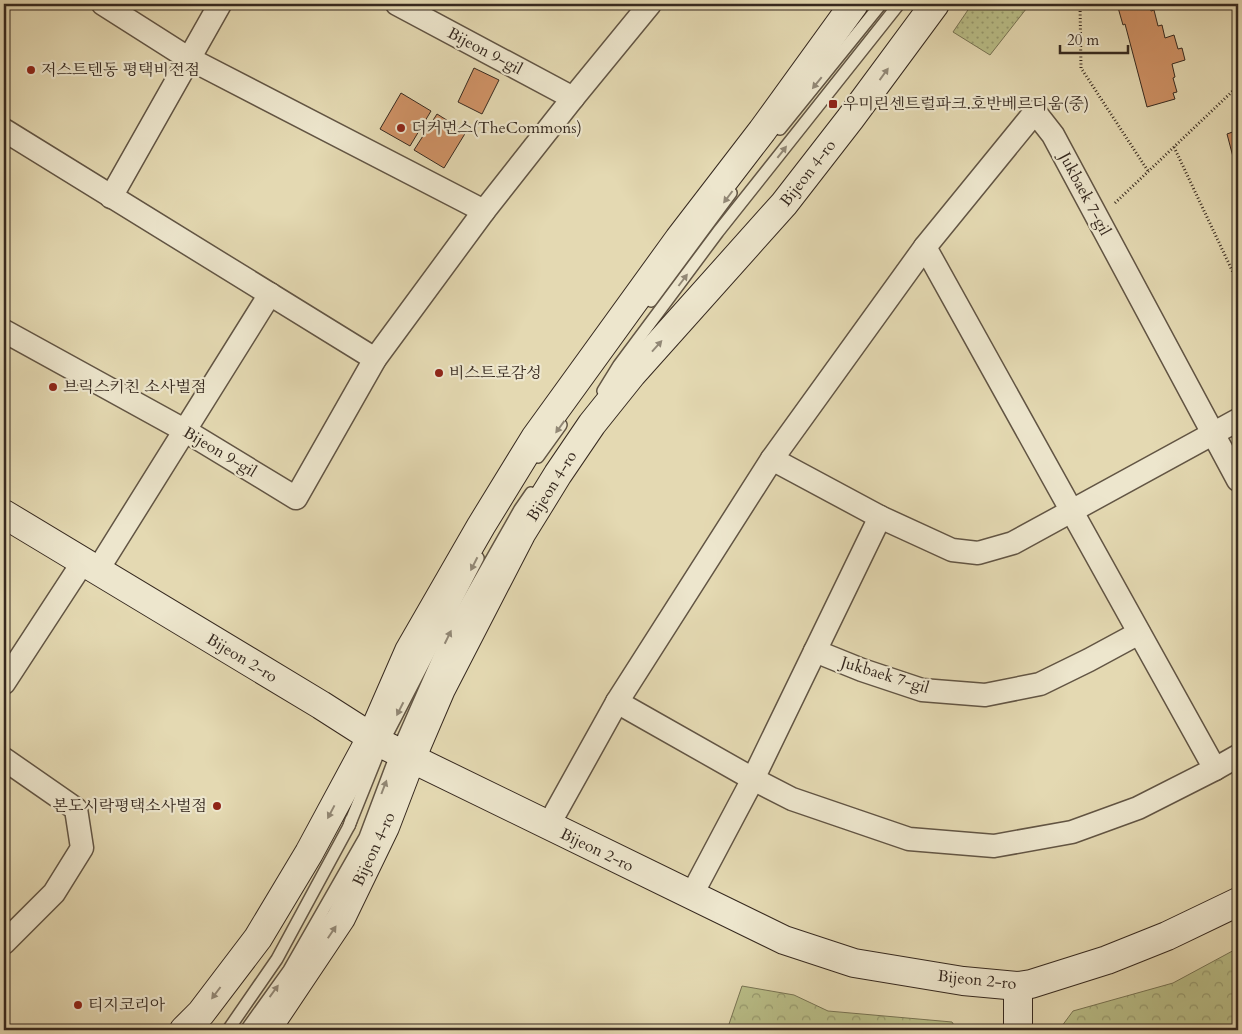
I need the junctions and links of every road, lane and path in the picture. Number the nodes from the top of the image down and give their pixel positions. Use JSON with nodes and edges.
{"nodes":[{"id":1,"x":103,"y":4,"type":"edge"},
{"id":2,"x":220,"y":4,"type":"edge"},
{"id":3,"x":397,"y":4,"type":"edge"},
{"id":4,"x":650,"y":4,"type":"edge"},
{"id":5,"x":854,"y":4,"type":"edge"},
{"id":6,"x":881,"y":4,"type":"edge"},
{"id":7,"x":899,"y":4,"type":"edge"},
{"id":8,"x":935,"y":4,"type":"edge"},
{"id":9,"x":1080,"y":4,"type":"edge"},
{"id":10,"x":188,"y":58,"type":"junction"},
{"id":11,"x":1238,"y":86,"type":"edge"},
{"id":12,"x":573,"y":98,"type":"junction"},
{"id":13,"x":4,"y":130,"type":"edge"},
{"id":14,"x":1174,"y":147,"type":"junction"},
{"id":15,"x":1148,"y":171,"type":"junction"},
{"id":16,"x":732,"y":181,"type":"junction"},
{"id":17,"x":111,"y":197,"type":"junction"},
{"id":18,"x":484,"y":211,"type":"junction"},
{"id":19,"x":1098,"y":219,"type":"junction"},
{"id":20,"x":924,"y":247,"type":"junction"},
{"id":21,"x":1238,"y":283,"type":"edge"},
{"id":22,"x":270,"y":294,"type":"junction"},
{"id":23,"x":642,"y":313,"type":"dead end"},
{"id":24,"x":4,"y":331,"type":"edge"},
{"id":25,"x":375,"y":359,"type":"junction"},
{"id":26,"x":602,"y":393,"type":"junction"},
{"id":27,"x":580,"y":419,"type":"junction"},
{"id":28,"x":1238,"y":420,"type":"edge"},
{"id":29,"x":184,"y":430,"type":"junction"},
{"id":30,"x":1214,"y":433,"type":"junction"},
{"id":31,"x":772,"y":459,"type":"junction"},
{"id":32,"x":1238,"y":480,"type":"edge"},
{"id":33,"x":1072,"y":510,"type":"junction"},
{"id":34,"x":4,"y":514,"type":"edge"},
{"id":35,"x":880,"y":517,"type":"junction"},
{"id":36,"x":494,"y":526,"type":"dead end"},
{"id":37,"x":485,"y":544,"type":"dead end"},
{"id":38,"x":90,"y":567,"type":"junction"},
{"id":39,"x":1139,"y":633,"type":"junction"},
{"id":40,"x":815,"y":651,"type":"junction"},
{"id":41,"x":4,"y":683,"type":"edge"},
{"id":42,"x":615,"y":705,"type":"junction"},
{"id":43,"x":390,"y":749,"type":"junction"},
{"id":44,"x":1238,"y":756,"type":"edge"},
{"id":45,"x":4,"y":759,"type":"edge"},
{"id":46,"x":1215,"y":769,"type":"junction"},
{"id":47,"x":753,"y":779,"type":"junction"},
{"id":48,"x":548,"y":826,"type":"junction"},
{"id":49,"x":691,"y":896,"type":"junction"},
{"id":50,"x":1238,"y":902,"type":"edge"},
{"id":51,"x":4,"y":943,"type":"edge"},
{"id":52,"x":1018,"y":986,"type":"junction"},
{"id":53,"x":184,"y":1030,"type":"edge"},
{"id":54,"x":228,"y":1030,"type":"edge"},
{"id":55,"x":246,"y":1030,"type":"edge"},
{"id":56,"x":266,"y":1030,"type":"edge"},
{"id":57,"x":1018,"y":1030,"type":"edge"}],
"edges":[{"from":1,"to":10,"type":"street"},
{"from":2,"to":10,"type":"street"},
{"from":3,"to":12,"type":"street","name":"Bijeon 9-gil"},
{"from":4,"to":12,"type":"street","name":"Bijeon 9-gil"},
{"from":5,"to":16,"type":"main road","name":"Bijeon 4-ro"},
{"from":6,"to":16,"type":"lane","one_way":true},
{"from":26,"to":7,"type":"lane","one_way":true},
{"from":27,"to":8,"type":"main road","name":"Bijeon 4-ro","one_way":true},
{"from":9,"to":15,"type":"path"},
{"from":10,"to":17,"type":"street"},
{"from":10,"to":18,"type":"street"},
{"from":11,"to":14,"type":"path"},
{"from":12,"to":18,"type":"street","name":"Bijeon 9-gil"},
{"from":13,"to":17,"type":"street"},
{"from":14,"to":15,"type":"path"},
{"from":14,"to":21,"type":"path"},
{"from":15,"to":19,"type":"path"},
{"from":16,"to":23,"type":"lane","one_way":true},
{"from":16,"to":43,"type":"main road","name":"Bijeon 4-ro"},
{"from":17,"to":22,"type":"street"},
{"from":18,"to":25,"type":"street","name":"Bijeon 9-gil"},
{"from":19,"to":20,"type":"street","name":"Jukbaek 7-gil"},
{"from":19,"to":30,"type":"street","name":"Jukbaek 7-gil"},
{"from":20,"to":31,"type":"street","name":"Jukbaek 7-gil"},
{"from":20,"to":33,"type":"street"},
{"from":22,"to":25,"type":"street"},
{"from":22,"to":29,"type":"street"},
{"from":24,"to":29,"type":"street","name":"Bijeon 9-gil"},
{"from":25,"to":29,"type":"street","name":"Bijeon 9-gil"},
{"from":26,"to":27,"type":"lane"},
{"from":43,"to":26,"type":"lane","one_way":true},
{"from":27,"to":36,"type":"lane","one_way":true},
{"from":27,"to":43,"type":"main road","name":"Bijeon 4-ro"},
{"from":28,"to":30,"type":"street"},
{"from":29,"to":38,"type":"street"},
{"from":30,"to":32,"type":"street","name":"Jukbaek 7-gil"},
{"from":30,"to":33,"type":"street"},
{"from":31,"to":35,"type":"street"},
{"from":31,"to":42,"type":"street","name":"Jukbaek 7-gil"},
{"from":33,"to":35,"type":"street"},
{"from":33,"to":39,"type":"street"},
{"from":34,"to":38,"type":"main road","name":"Bijeon 2-ro"},
{"from":35,"to":40,"type":"street"},
{"from":37,"to":43,"type":"lane","one_way":true},
{"from":38,"to":41,"type":"street"},
{"from":38,"to":43,"type":"main road","name":"Bijeon 2-ro"},
{"from":39,"to":40,"type":"street","name":"Jukbaek 7-gil"},
{"from":39,"to":46,"type":"street"},
{"from":40,"to":47,"type":"street"},
{"from":42,"to":47,"type":"street"},
{"from":42,"to":48,"type":"street","name":"Jukbaek 7-gil"},
{"from":43,"to":48,"type":"main road","name":"Bijeon 2-ro"},
{"from":43,"to":53,"type":"main road","name":"Bijeon 4-ro","one_way":true},
{"from":43,"to":54,"type":"lane"},
{"from":55,"to":43,"type":"lane","one_way":true},
{"from":56,"to":43,"type":"main road","name":"Bijeon 4-ro","one_way":true},
{"from":44,"to":46,"type":"street"},
{"from":45,"to":51,"type":"street"},
{"from":46,"to":47,"type":"street"},
{"from":47,"to":49,"type":"street"},
{"from":48,"to":49,"type":"main road","name":"Bijeon 2-ro"},
{"from":49,"to":52,"type":"main road","name":"Bijeon 2-ro"},
{"from":50,"to":52,"type":"main road","name":"Bijeon 2-ro"},
{"from":52,"to":57,"type":"main road"}]}
